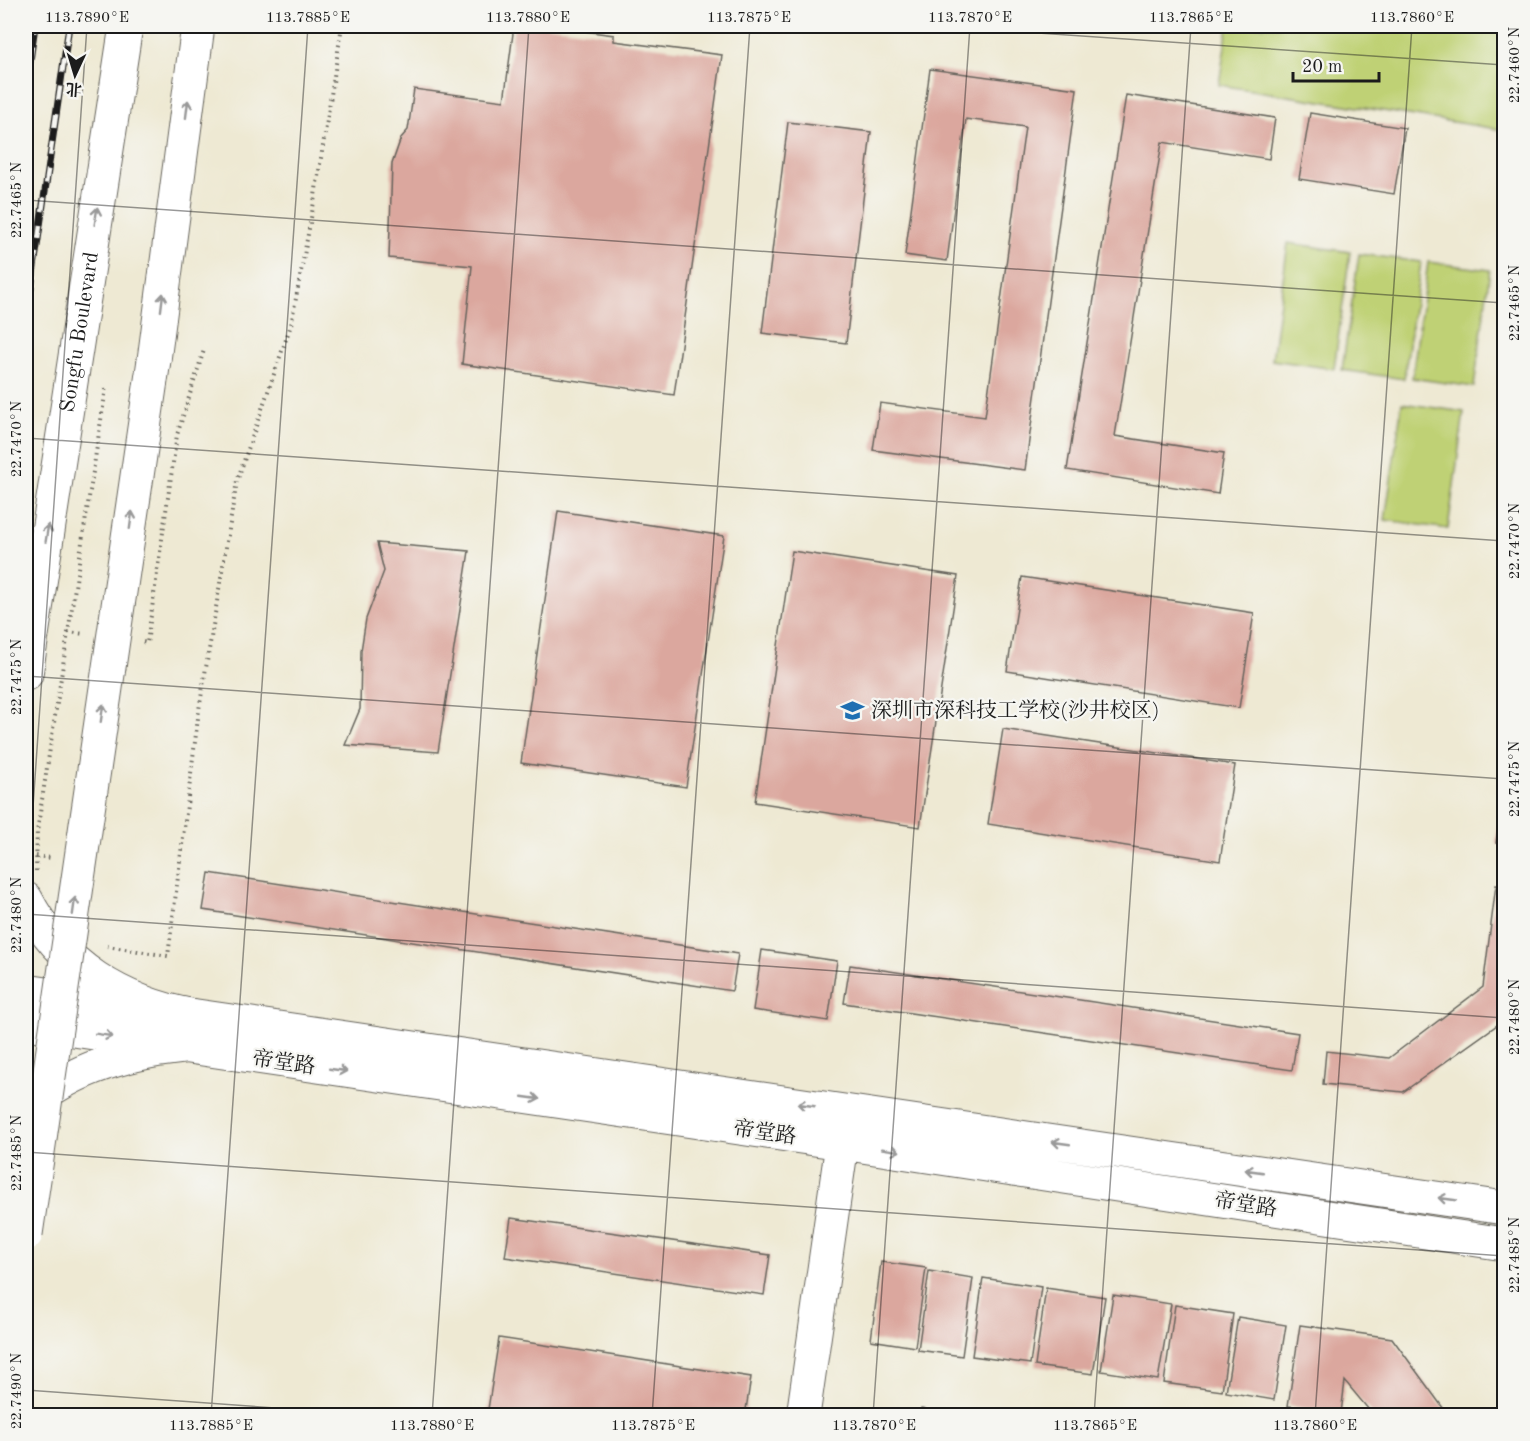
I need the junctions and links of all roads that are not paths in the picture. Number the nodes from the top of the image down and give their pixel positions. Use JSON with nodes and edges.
{"nodes":[{"id":1,"x":126,"y":26,"type":"edge"},
{"id":2,"x":198,"y":26,"type":"edge"},
{"id":3,"x":26,"y":674,"type":"edge"},
{"id":4,"x":31,"y":886,"type":"edge"},
{"id":5,"x":26,"y":991,"type":"edge"},
{"id":6,"x":194,"y":1016,"type":"junction"},
{"id":7,"x":26,"y":1023,"type":"edge"},
{"id":8,"x":183,"y":1047,"type":"junction"},
{"id":9,"x":26,"y":1109,"type":"edge"},
{"id":10,"x":844,"y":1127,"type":"junction"},
{"id":11,"x":1504,"y":1208,"type":"edge"},
{"id":12,"x":26,"y":1234,"type":"edge"},
{"id":13,"x":1504,"y":1244,"type":"edge"},
{"id":14,"x":803,"y":1416,"type":"edge"}],
"edges":[{"from":3,"to":1,"type":"main road","name":"Songfu Boulevard","one_way":true},
{"from":12,"to":2,"type":"main road","one_way":true,"bridge":true},
{"from":4,"to":6,"type":"main road"},
{"from":5,"to":6,"type":"main road","name":"帝堂路"},
{"from":10,"to":6,"type":"main road","name":"帝堂路","one_way":true},
{"from":7,"to":8,"type":"main road","name":"帝堂路","one_way":true},
{"from":8,"to":9,"type":"main road"},
{"from":8,"to":10,"type":"main road","name":"帝堂路","one_way":true},
{"from":11,"to":10,"type":"main road","name":"帝堂路","one_way":true},
{"from":10,"to":13,"type":"main road","name":"帝堂路","one_way":true},
{"from":10,"to":14,"type":"main road"}]}
